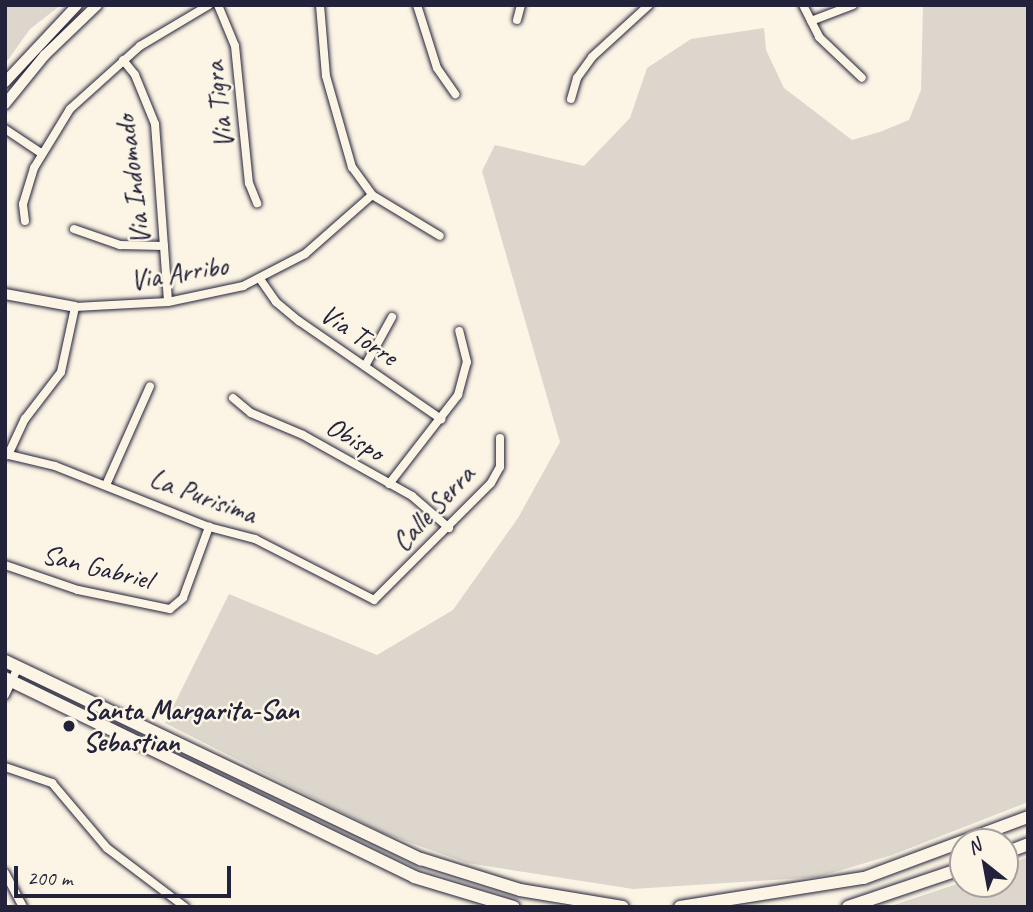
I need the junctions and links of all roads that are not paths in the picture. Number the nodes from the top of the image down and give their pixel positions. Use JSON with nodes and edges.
{"nodes":[{"id":1,"x":77,"y":5,"type":"edge"},
{"id":2,"x":97,"y":5,"type":"edge"},
{"id":3,"x":209,"y":5,"type":"edge"},
{"id":4,"x":218,"y":5,"type":"edge"},
{"id":5,"x":320,"y":5,"type":"edge"},
{"id":6,"x":417,"y":5,"type":"edge"},
{"id":7,"x":521,"y":5,"type":"edge"},
{"id":8,"x":649,"y":5,"type":"edge"},
{"id":9,"x":803,"y":5,"type":"edge"},
{"id":10,"x":853,"y":5,"type":"edge"},
{"id":11,"x":638,"y":9,"type":"edge"},
{"id":12,"x":517,"y":20,"type":"dead end"},
{"id":13,"x":811,"y":21,"type":"junction"},
{"id":14,"x":122,"y":60,"type":"junction"},
{"id":15,"x":862,"y":78,"type":"dead end"},
{"id":16,"x":5,"y":82,"type":"edge"},
{"id":17,"x":455,"y":94,"type":"dead end"},
{"id":18,"x":571,"y":99,"type":"dead end"},
{"id":19,"x":5,"y":104,"type":"edge"},
{"id":20,"x":5,"y":129,"type":"edge"},
{"id":21,"x":41,"y":153,"type":"junction"},
{"id":22,"x":372,"y":195,"type":"junction"},
{"id":23,"x":257,"y":203,"type":"dead end"},
{"id":24,"x":25,"y":221,"type":"dead end"},
{"id":25,"x":74,"y":229,"type":"dead end"},
{"id":26,"x":440,"y":236,"type":"dead end"},
{"id":27,"x":164,"y":246,"type":"junction"},
{"id":28,"x":260,"y":279,"type":"junction"},
{"id":29,"x":5,"y":294,"type":"edge"},
{"id":30,"x":168,"y":302,"type":"junction"},
{"id":31,"x":75,"y":307,"type":"junction"},
{"id":32,"x":392,"y":317,"type":"dead end"},
{"id":33,"x":459,"y":331,"type":"dead end"},
{"id":34,"x":365,"y":366,"type":"junction"},
{"id":35,"x":150,"y":386,"type":"dead end"},
{"id":36,"x":233,"y":398,"type":"dead end"},
{"id":37,"x":441,"y":419,"type":"junction"},
{"id":38,"x":500,"y":438,"type":"dead end"},
{"id":39,"x":7,"y":454,"type":"edge"},
{"id":40,"x":389,"y":484,"type":"junction"},
{"id":41,"x":106,"y":485,"type":"junction"},
{"id":42,"x":209,"y":527,"type":"junction"},
{"id":43,"x":450,"y":528,"type":"junction"},
{"id":44,"x":5,"y":565,"type":"edge"},
{"id":45,"x":377,"y":599,"type":"joint"},
{"id":46,"x":5,"y":661,"type":"edge"},
{"id":47,"x":18,"y":667,"type":"junction"},
{"id":48,"x":8,"y":680,"type":"edge"},
{"id":49,"x":5,"y":695,"type":"edge"},
{"id":50,"x":5,"y":767,"type":"edge"},
{"id":51,"x":1028,"y":817,"type":"edge"},
{"id":52,"x":5,"y":873,"type":"edge"},
{"id":53,"x":949,"y":873,"type":"edge"},
{"id":54,"x":688,"y":906,"type":"edge"},
{"id":55,"x":23,"y":907,"type":"edge"},
{"id":56,"x":185,"y":907,"type":"edge"},
{"id":57,"x":514,"y":907,"type":"edge"},
{"id":58,"x":623,"y":907,"type":"edge"},
{"id":59,"x":848,"y":907,"type":"edge"}],
"edges":[{"from":1,"to":16,"type":"main road"},
{"from":2,"to":19,"type":"main road"},
{"from":3,"to":14,"type":"street"},
{"from":4,"to":23,"type":"street","name":"Via Tigra"},
{"from":5,"to":22,"type":"street"},
{"from":6,"to":17,"type":"street"},
{"from":7,"to":12,"type":"street"},
{"from":8,"to":11,"type":"street"},
{"from":9,"to":13,"type":"street"},
{"from":10,"to":13,"type":"street"},
{"from":11,"to":18,"type":"street"},
{"from":13,"to":15,"type":"street"},
{"from":14,"to":21,"type":"street"},
{"from":14,"to":27,"type":"street","name":"Via Indomado"},
{"from":20,"to":21,"type":"street"},
{"from":21,"to":24,"type":"street"},
{"from":22,"to":26,"type":"street"},
{"from":22,"to":28,"type":"street","name":"Via Arribo"},
{"from":25,"to":27,"type":"street"},
{"from":27,"to":30,"type":"street","name":"Via Indomado"},
{"from":28,"to":30,"type":"street","name":"Via Arribo"},
{"from":28,"to":34,"type":"street","name":"Via Torre"},
{"from":29,"to":31,"type":"street","name":"Via Arribo"},
{"from":30,"to":31,"type":"street","name":"Via Arribo"},
{"from":31,"to":39,"type":"street"},
{"from":32,"to":34,"type":"street"},
{"from":33,"to":37,"type":"street"},
{"from":34,"to":37,"type":"street","name":"Via Torre"},
{"from":35,"to":41,"type":"street"},
{"from":36,"to":40,"type":"street","name":"Obispo"},
{"from":37,"to":40,"type":"street"},
{"from":38,"to":43,"type":"street","name":"Calle Serra"},
{"from":39,"to":41,"type":"street","name":"La Purisima"},
{"from":40,"to":43,"type":"street","name":"Obispo"},
{"from":41,"to":42,"type":"street","name":"La Purisima"},
{"from":42,"to":44,"type":"street","name":"San Gabriel"},
{"from":42,"to":45,"type":"street","name":"La Purisima"},
{"from":43,"to":45,"type":"street","name":"Calle Serra"},
{"from":46,"to":47,"type":"main road"},
{"from":47,"to":48,"type":"street"},
{"from":47,"to":58,"type":"main road"},
{"from":48,"to":49,"type":"street"},
{"from":48,"to":57,"type":"main road"},
{"from":50,"to":56,"type":"street"},
{"from":51,"to":54,"type":"main road"},
{"from":52,"to":55,"type":"street"},
{"from":53,"to":59,"type":"main road"}]}
